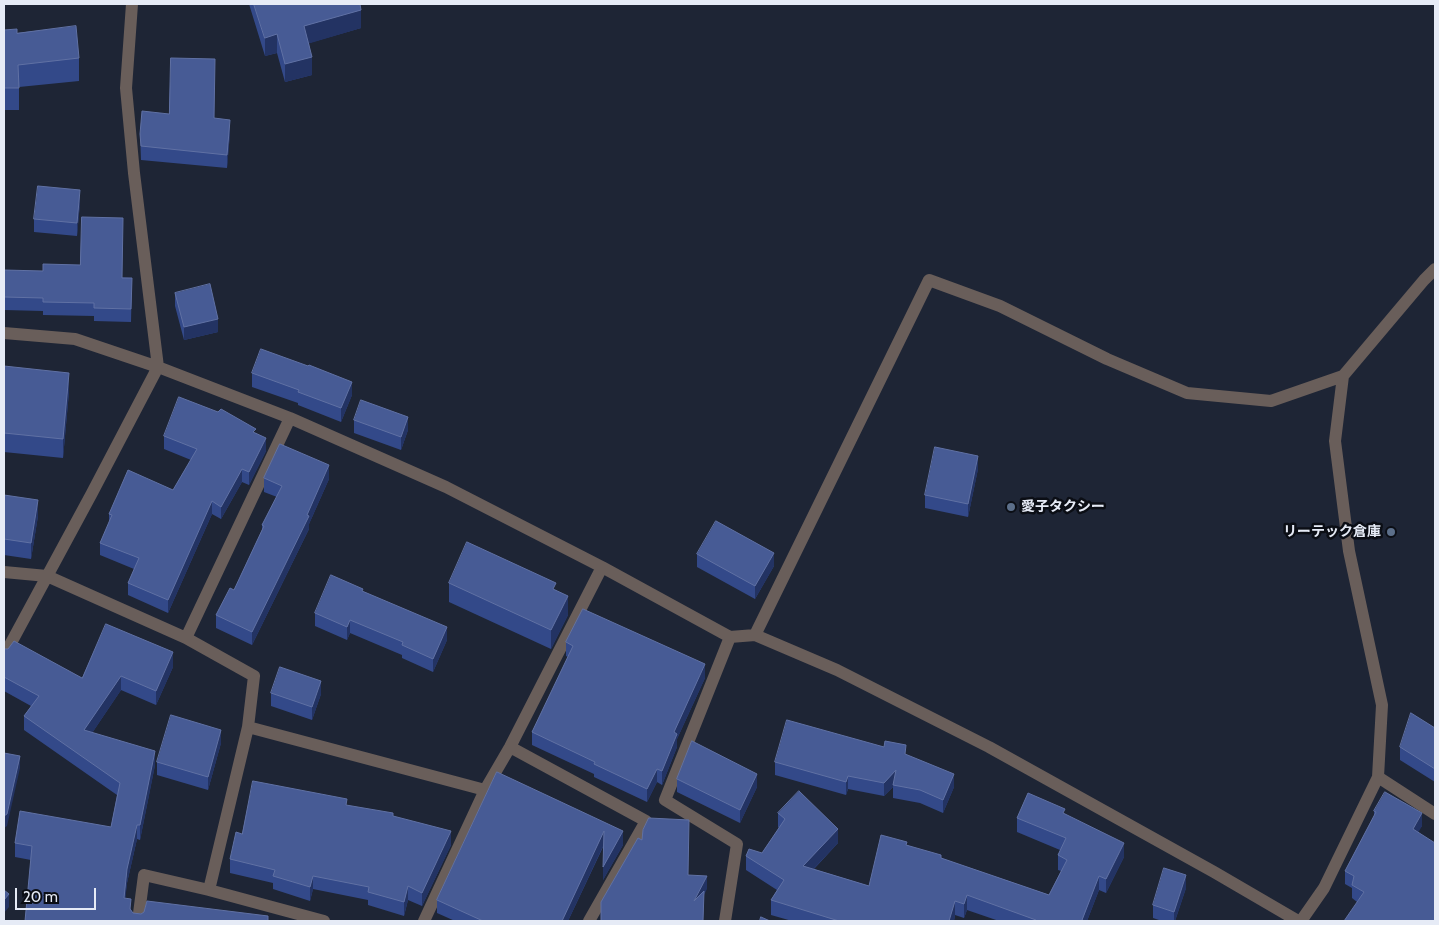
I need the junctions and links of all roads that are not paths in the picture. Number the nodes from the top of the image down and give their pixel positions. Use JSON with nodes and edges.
{"nodes":[{"id":1,"x":132,"y":4,"type":"edge"},
{"id":2,"x":1435,"y":269,"type":"edge"},
{"id":3,"x":4,"y":333,"type":"edge"},
{"id":4,"x":158,"y":367,"type":"junction"},
{"id":5,"x":1343,"y":376,"type":"junction"},
{"id":6,"x":290,"y":418,"type":"junction"},
{"id":7,"x":602,"y":567,"type":"junction"},
{"id":8,"x":4,"y":572,"type":"edge"},
{"id":9,"x":47,"y":576,"type":"junction"},
{"id":10,"x":755,"y":635,"type":"junction"},
{"id":11,"x":730,"y":637,"type":"junction"},
{"id":12,"x":186,"y":638,"type":"junction"},
{"id":13,"x":4,"y":656,"type":"edge"},
{"id":14,"x":248,"y":727,"type":"junction"},
{"id":15,"x":510,"y":747,"type":"junction"},
{"id":16,"x":1378,"y":778,"type":"junction"},
{"id":17,"x":484,"y":790,"type":"junction"},
{"id":18,"x":1435,"y":814,"type":"edge"},
{"id":19,"x":208,"y":890,"type":"junction"},
{"id":20,"x":290,"y":917,"type":"edge"},
{"id":21,"x":138,"y":921,"type":"edge"},
{"id":22,"x":324,"y":921,"type":"edge"},
{"id":23,"x":424,"y":921,"type":"edge"},
{"id":24,"x":589,"y":921,"type":"edge"},
{"id":25,"x":725,"y":921,"type":"edge"},
{"id":26,"x":1299,"y":921,"type":"edge"}],
"edges":[{"from":1,"to":4,"type":"street"},
{"from":2,"to":5,"type":"street"},
{"from":3,"to":4,"type":"street"},
{"from":4,"to":6,"type":"street"},
{"from":4,"to":9,"type":"street"},
{"from":5,"to":10,"type":"street"},
{"from":5,"to":16,"type":"street"},
{"from":6,"to":7,"type":"street"},
{"from":6,"to":12,"type":"street"},
{"from":7,"to":11,"type":"street"},
{"from":7,"to":15,"type":"street"},
{"from":8,"to":9,"type":"street"},
{"from":9,"to":12,"type":"street"},
{"from":9,"to":13,"type":"street"},
{"from":10,"to":11,"type":"street"},
{"from":10,"to":26,"type":"street"},
{"from":11,"to":25,"type":"street"},
{"from":12,"to":14,"type":"street"},
{"from":14,"to":17,"type":"street"},
{"from":14,"to":19,"type":"street"},
{"from":15,"to":17,"type":"street"},
{"from":15,"to":24,"type":"street"},
{"from":16,"to":18,"type":"street"},
{"from":16,"to":26,"type":"street"},
{"from":17,"to":23,"type":"street"},
{"from":19,"to":20,"type":"street"},
{"from":19,"to":21,"type":"street"},
{"from":20,"to":22,"type":"street"}]}
